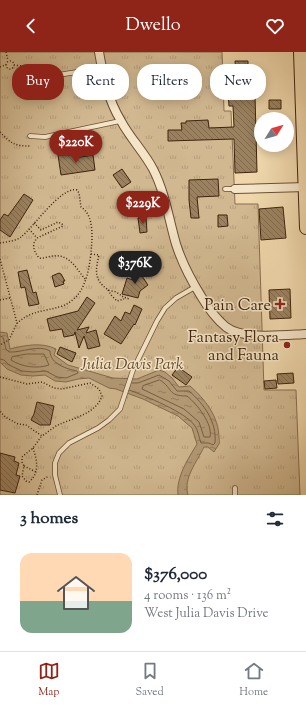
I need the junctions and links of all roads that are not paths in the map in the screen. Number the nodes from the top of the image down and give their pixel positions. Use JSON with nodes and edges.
{"nodes":[{"id":1,"x":99,"y":52,"type":"edge"},
{"id":2,"x":300,"y":52,"type":"edge"},
{"id":3,"x":304,"y":112,"type":"edge"},
{"id":4,"x":120,"y":121,"type":"junction"},
{"id":5,"x":30,"y":136,"type":"dead end"},
{"id":6,"x":305,"y":187,"type":"edge"},
{"id":7,"x":225,"y":189,"type":"dead end"},
{"id":8,"x":235,"y":189,"type":"joint"},
{"id":9,"x":306,"y":228,"type":"edge"},
{"id":10,"x":195,"y":287,"type":"junction"},
{"id":11,"x":306,"y":334,"type":"edge"},
{"id":12,"x":235,"y":488,"type":"dead end"},
{"id":13,"x":60,"y":495,"type":"edge"},
{"id":14,"x":235,"y":495,"type":"edge"}],
"edges":[{"from":1,"to":4,"type":"street"},
{"from":2,"to":3,"type":"main road"},
{"from":3,"to":6,"type":"main road"},
{"from":4,"to":5,"type":"lane"},
{"from":4,"to":10,"type":"street"},
{"from":6,"to":8,"type":"street"},
{"from":6,"to":9,"type":"main road"},
{"from":7,"to":8,"type":"lane"},
{"from":10,"to":11,"type":"street"},
{"from":10,"to":13,"type":"lane"},
{"from":12,"to":14,"type":"lane"}]}
